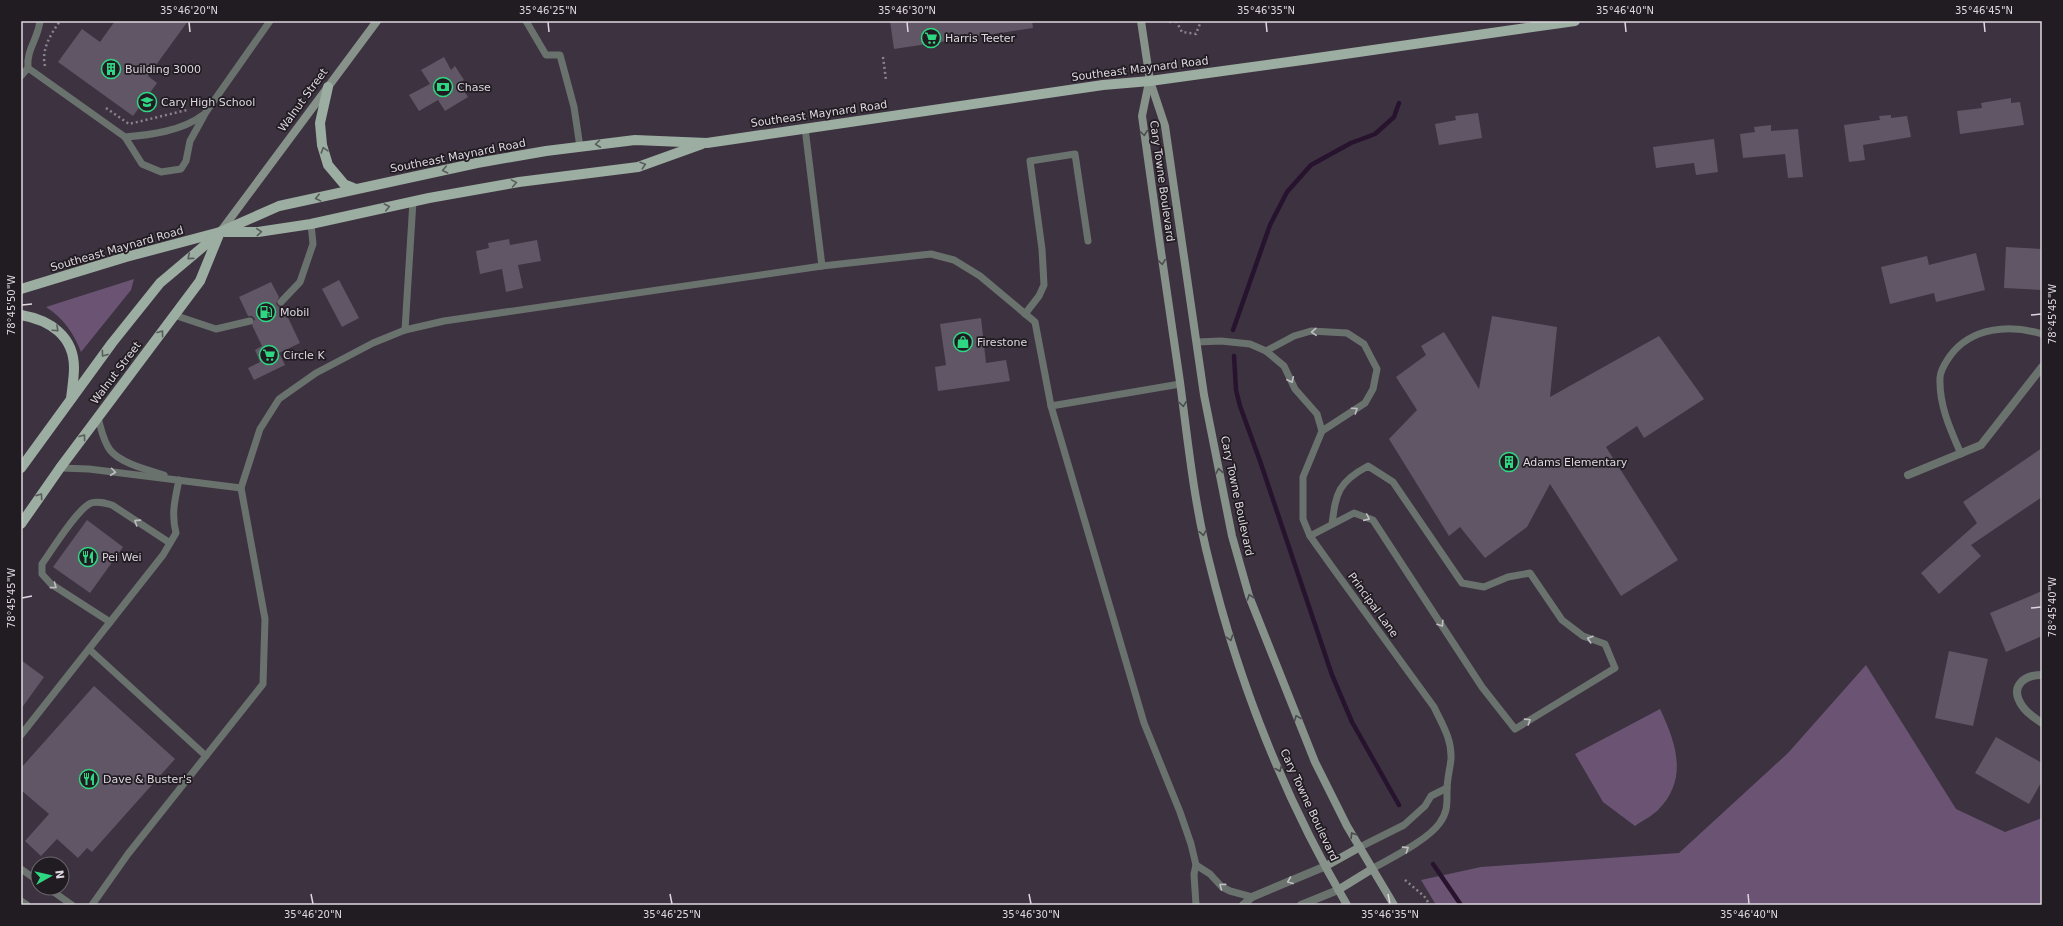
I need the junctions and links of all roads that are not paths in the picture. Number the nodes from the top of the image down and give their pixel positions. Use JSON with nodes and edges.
{"nodes":[{"id":1,"x":40,"y":21,"type":"edge"},
{"id":2,"x":270,"y":21,"type":"edge"},
{"id":3,"x":377,"y":21,"type":"edge"},
{"id":4,"x":526,"y":21,"type":"edge"},
{"id":5,"x":1141,"y":21,"type":"edge"},
{"id":6,"x":1575,"y":21,"type":"edge"},
{"id":7,"x":28,"y":68,"type":"junction"},
{"id":8,"x":21,"y":76,"type":"edge"},
{"id":9,"x":1150,"y":81,"type":"junction"},
{"id":10,"x":328,"y":86,"type":"junction"},
{"id":11,"x":206,"y":112,"type":"junction"},
{"id":12,"x":805,"y":128,"type":"junction"},
{"id":13,"x":125,"y":137,"type":"junction"},
{"id":14,"x":707,"y":143,"type":"junction"},
{"id":15,"x":580,"y":147,"type":"junction"},
{"id":16,"x":356,"y":189,"type":"junction"},
{"id":17,"x":413,"y":201,"type":"junction"},
{"id":18,"x":311,"y":224,"type":"junction"},
{"id":19,"x":220,"y":232,"type":"junction"},
{"id":20,"x":1088,"y":241,"type":"dead end"},
{"id":21,"x":822,"y":266,"type":"junction"},
{"id":22,"x":21,"y":289,"type":"edge"},
{"id":23,"x":281,"y":302,"type":"dead end"},
{"id":24,"x":21,"y":314,"type":"edge"},
{"id":25,"x":1025,"y":314,"type":"junction"},
{"id":26,"x":174,"y":315,"type":"junction"},
{"id":27,"x":250,"y":321,"type":"dead end"},
{"id":28,"x":405,"y":330,"type":"junction"},
{"id":29,"x":2042,"y":334,"type":"edge"},
{"id":30,"x":1197,"y":342,"type":"junction"},
{"id":31,"x":1266,"y":351,"type":"junction"},
{"id":32,"x":2042,"y":367,"type":"edge"},
{"id":33,"x":1180,"y":384,"type":"junction"},
{"id":34,"x":70,"y":400,"type":"junction"},
{"id":35,"x":1051,"y":406,"type":"junction"},
{"id":36,"x":98,"y":418,"type":"junction"},
{"id":37,"x":1322,"y":431,"type":"junction"},
{"id":38,"x":1960,"y":454,"type":"junction"},
{"id":39,"x":21,"y":468,"type":"edge"},
{"id":40,"x":60,"y":468,"type":"junction"},
{"id":41,"x":1908,"y":475,"type":"dead end"},
{"id":42,"x":179,"y":480,"type":"junction"},
{"id":43,"x":241,"y":488,"type":"junction"},
{"id":44,"x":21,"y":524,"type":"edge"},
{"id":45,"x":1332,"y":524,"type":"junction"},
{"id":46,"x":1310,"y":536,"type":"junction"},
{"id":47,"x":170,"y":544,"type":"junction"},
{"id":48,"x":110,"y":622,"type":"junction"},
{"id":49,"x":89,"y":649,"type":"junction"},
{"id":50,"x":2042,"y":675,"type":"edge"},
{"id":51,"x":2042,"y":723,"type":"edge"},
{"id":52,"x":21,"y":735,"type":"edge"},
{"id":53,"x":206,"y":756,"type":"junction"},
{"id":54,"x":1447,"y":788,"type":"junction"},
{"id":55,"x":1360,"y":847,"type":"junction"},
{"id":56,"x":1196,"y":865,"type":"junction"},
{"id":57,"x":1326,"y":866,"type":"junction"},
{"id":58,"x":21,"y":869,"type":"edge"},
{"id":59,"x":1372,"y":869,"type":"junction"},
{"id":60,"x":30,"y":875,"type":"edge"},
{"id":61,"x":1338,"y":890,"type":"junction"},
{"id":62,"x":59,"y":896,"type":"edge"},
{"id":63,"x":1252,"y":897,"type":"junction"},
{"id":64,"x":21,"y":901,"type":"edge"},
{"id":65,"x":27,"y":905,"type":"edge"},
{"id":66,"x":72,"y":905,"type":"edge"},
{"id":67,"x":92,"y":905,"type":"edge"},
{"id":68,"x":1196,"y":905,"type":"edge"},
{"id":69,"x":1243,"y":905,"type":"edge"},
{"id":70,"x":1302,"y":905,"type":"edge"},
{"id":71,"x":1347,"y":905,"type":"edge"},
{"id":72,"x":1394,"y":905,"type":"edge"}],
"edges":[{"from":1,"to":7,"type":"lane"},
{"from":2,"to":11,"type":"lane"},
{"from":3,"to":10,"type":"main road","name":"Walnut Street"},
{"from":4,"to":15,"type":"lane"},
{"from":5,"to":9,"type":"main road"},
{"from":6,"to":9,"type":"main road","name":"Southeast Maynard Road"},
{"from":7,"to":8,"type":"lane"},
{"from":7,"to":13,"type":"lane"},
{"from":9,"to":12,"type":"main road","name":"Southeast Maynard Road"},
{"from":9,"to":30,"type":"main road","name":"Cary Towne Boulevard"},
{"from":9,"to":33,"type":"main road","name":"Cary Towne Boulevard","one_way":true},
{"from":16,"to":10,"type":"main road","one_way":true},
{"from":10,"to":19,"type":"main road","name":"Walnut Street"},
{"from":11,"to":13,"type":"lane"},
{"from":11,"to":13,"type":"lane"},
{"from":12,"to":14,"type":"main road","name":"Southeast Maynard Road"},
{"from":12,"to":21,"type":"lane"},
{"from":14,"to":15,"type":"main road","name":"Southeast Maynard Road","one_way":true},
{"from":17,"to":14,"type":"main road","name":"Southeast Maynard Road","one_way":true},
{"from":15,"to":16,"type":"main road","name":"Southeast Maynard Road","one_way":true},
{"from":16,"to":19,"type":"main road","name":"Southeast Maynard Road","one_way":true},
{"from":18,"to":17,"type":"main road","name":"Southeast Maynard Road","one_way":true},
{"from":17,"to":28,"type":"lane"},
{"from":19,"to":18,"type":"main road","name":"Southeast Maynard Road","one_way":true},
{"from":18,"to":23,"type":"lane"},
{"from":19,"to":22,"type":"main road","name":"Southeast Maynard Road"},
{"from":19,"to":26,"type":"main road","name":"Walnut Street"},
{"from":19,"to":34,"type":"main road","name":"Walnut Street","one_way":true},
{"from":20,"to":25,"type":"lane"},
{"from":21,"to":25,"type":"lane"},
{"from":21,"to":28,"type":"lane"},
{"from":24,"to":34,"type":"main road","one_way":true},
{"from":25,"to":35,"type":"lane"},
{"from":26,"to":27,"type":"lane"},
{"from":36,"to":26,"type":"main road","name":"Walnut Street","one_way":true},
{"from":28,"to":43,"type":"lane"},
{"from":29,"to":38,"type":"lane"},
{"from":30,"to":31,"type":"lane"},
{"from":55,"to":30,"type":"main road","name":"Cary Towne Boulevard","one_way":true},
{"from":31,"to":37,"type":"lane","one_way":true},
{"from":37,"to":31,"type":"lane","one_way":true},
{"from":32,"to":38,"type":"street"},
{"from":33,"to":35,"type":"lane"},
{"from":33,"to":57,"type":"main road","name":"Cary Towne Boulevard","one_way":true},
{"from":34,"to":39,"type":"main road","name":"Walnut Street"},
{"from":35,"to":56,"type":"lane"},
{"from":40,"to":36,"type":"main road","name":"Walnut Street","one_way":true},
{"from":36,"to":42,"type":"lane"},
{"from":37,"to":46,"type":"lane","name":"Principal Lane"},
{"from":38,"to":41,"type":"street"},
{"from":40,"to":42,"type":"lane","one_way":true},
{"from":44,"to":40,"type":"main road","name":"Walnut Street","one_way":true},
{"from":42,"to":43,"type":"lane"},
{"from":42,"to":47,"type":"lane"},
{"from":43,"to":53,"type":"lane"},
{"from":45,"to":45,"type":"lane","one_way":true},
{"from":45,"to":46,"type":"lane"},
{"from":46,"to":54,"type":"lane","name":"Principal Lane"},
{"from":47,"to":48,"type":"lane"},
{"from":47,"to":48,"type":"lane","one_way":true},
{"from":48,"to":49,"type":"lane"},
{"from":49,"to":52,"type":"lane"},
{"from":49,"to":53,"type":"lane"},
{"from":50,"to":51,"type":"street"},
{"from":53,"to":67,"type":"lane"},
{"from":54,"to":55,"type":"lane"},
{"from":59,"to":54,"type":"lane","name":"Principal Lane","one_way":true},
{"from":55,"to":57,"type":"main road"},
{"from":55,"to":59,"type":"main road","name":"Cary Towne Boulevard"},
{"from":63,"to":56,"type":"lane","one_way":true},
{"from":56,"to":68,"type":"lane"},
{"from":57,"to":61,"type":"main road","name":"Cary Towne Boulevard"},
{"from":57,"to":63,"type":"street","one_way":true},
{"from":58,"to":60,"type":"lane"},
{"from":59,"to":61,"type":"main road"},
{"from":59,"to":72,"type":"main road","name":"Cary Towne Boulevard"},
{"from":61,"to":70,"type":"street"},
{"from":61,"to":71,"type":"main road","name":"Cary Towne Boulevard"},
{"from":62,"to":66,"type":"lane"},
{"from":63,"to":69,"type":"street"},
{"from":64,"to":65,"type":"lane"}]}
